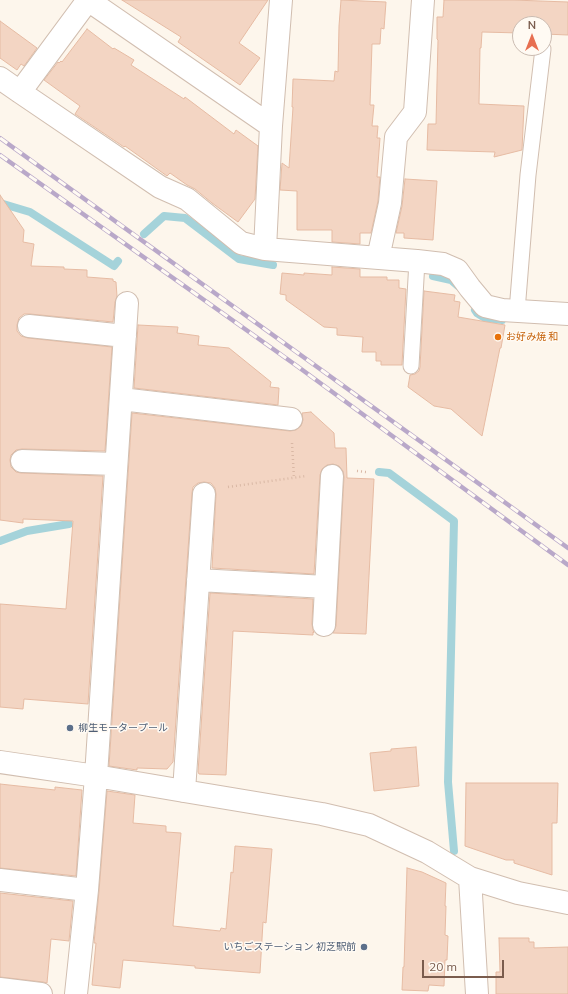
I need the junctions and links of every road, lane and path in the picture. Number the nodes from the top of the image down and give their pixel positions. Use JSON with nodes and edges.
{"nodes":[{"id":1,"x":88,"y":0,"type":"edge"},
{"id":2,"x":281,"y":0,"type":"edge"},
{"id":3,"x":423,"y":0,"type":"edge"},
{"id":4,"x":542,"y":56,"type":"edge"},
{"id":5,"x":0,"y":78,"type":"edge"},
{"id":6,"x":20,"y":92,"type":"junction"},
{"id":7,"x":271,"y":126,"type":"junction"},
{"id":8,"x":265,"y":249,"type":"junction"},
{"id":9,"x":378,"y":258,"type":"junction"},
{"id":10,"x":417,"y":260,"type":"junction"},
{"id":11,"x":127,"y":303,"type":"dead end"},
{"id":12,"x":517,"y":311,"type":"junction"},
{"id":13,"x":568,"y":314,"type":"edge"},
{"id":14,"x":29,"y":326,"type":"dead end"},
{"id":15,"x":125,"y":336,"type":"junction"},
{"id":16,"x":411,"y":366,"type":"dead end"},
{"id":17,"x":121,"y":399,"type":"junction"},
{"id":18,"x":291,"y":419,"type":"dead end"},
{"id":19,"x":22,"y":461,"type":"dead end"},
{"id":20,"x":116,"y":464,"type":"junction"},
{"id":21,"x":293,"y":472,"type":"dead end"},
{"id":22,"x":366,"y":472,"type":"dead end"},
{"id":23,"x":342,"y":473,"type":"joint"},
{"id":24,"x":309,"y":476,"type":"dead end"},
{"id":25,"x":294,"y":478,"type":"junction"},
{"id":26,"x":214,"y":491,"type":"joint"},
{"id":27,"x":198,"y":580,"type":"junction"},
{"id":28,"x":326,"y":587,"type":"junction"},
{"id":29,"x":324,"y":625,"type":"dead end"},
{"id":30,"x":0,"y":762,"type":"edge"},
{"id":31,"x":96,"y":776,"type":"junction"},
{"id":32,"x":184,"y":791,"type":"junction"},
{"id":33,"x":470,"y":878,"type":"junction"},
{"id":34,"x":0,"y":880,"type":"edge"},
{"id":35,"x":87,"y":890,"type":"junction"},
{"id":36,"x":568,"y":903,"type":"edge"},
{"id":37,"x":0,"y":989,"type":"edge"},
{"id":38,"x":41,"y":994,"type":"edge"},
{"id":39,"x":76,"y":994,"type":"edge"},
{"id":40,"x":477,"y":994,"type":"edge"}],
"edges":[{"from":1,"to":6,"type":"street"},
{"from":1,"to":7,"type":"street"},
{"from":2,"to":7,"type":"street"},
{"from":3,"to":9,"type":"street"},
{"from":4,"to":12,"type":"lane"},
{"from":5,"to":6,"type":"street"},
{"from":6,"to":8,"type":"street"},
{"from":7,"to":8,"type":"street"},
{"from":8,"to":9,"type":"street"},
{"from":9,"to":10,"type":"street"},
{"from":10,"to":12,"type":"street"},
{"from":10,"to":16,"type":"lane"},
{"from":11,"to":15,"type":"street"},
{"from":12,"to":13,"type":"street"},
{"from":14,"to":15,"type":"street"},
{"from":15,"to":17,"type":"street"},
{"from":17,"to":18,"type":"street"},
{"from":17,"to":20,"type":"street"},
{"from":19,"to":20,"type":"street"},
{"from":20,"to":31,"type":"street"},
{"from":21,"to":25,"type":"path"},
{"from":22,"to":23,"type":"path"},
{"from":23,"to":28,"type":"street"},
{"from":24,"to":25,"type":"path"},
{"from":25,"to":26,"type":"path"},
{"from":26,"to":27,"type":"street"},
{"from":27,"to":28,"type":"street"},
{"from":27,"to":32,"type":"street"},
{"from":28,"to":29,"type":"street"},
{"from":30,"to":31,"type":"street"},
{"from":31,"to":32,"type":"street"},
{"from":31,"to":35,"type":"street"},
{"from":32,"to":33,"type":"street"},
{"from":33,"to":36,"type":"street"},
{"from":33,"to":40,"type":"street"},
{"from":34,"to":35,"type":"street"},
{"from":35,"to":39,"type":"street"},
{"from":37,"to":38,"type":"street"}]}
